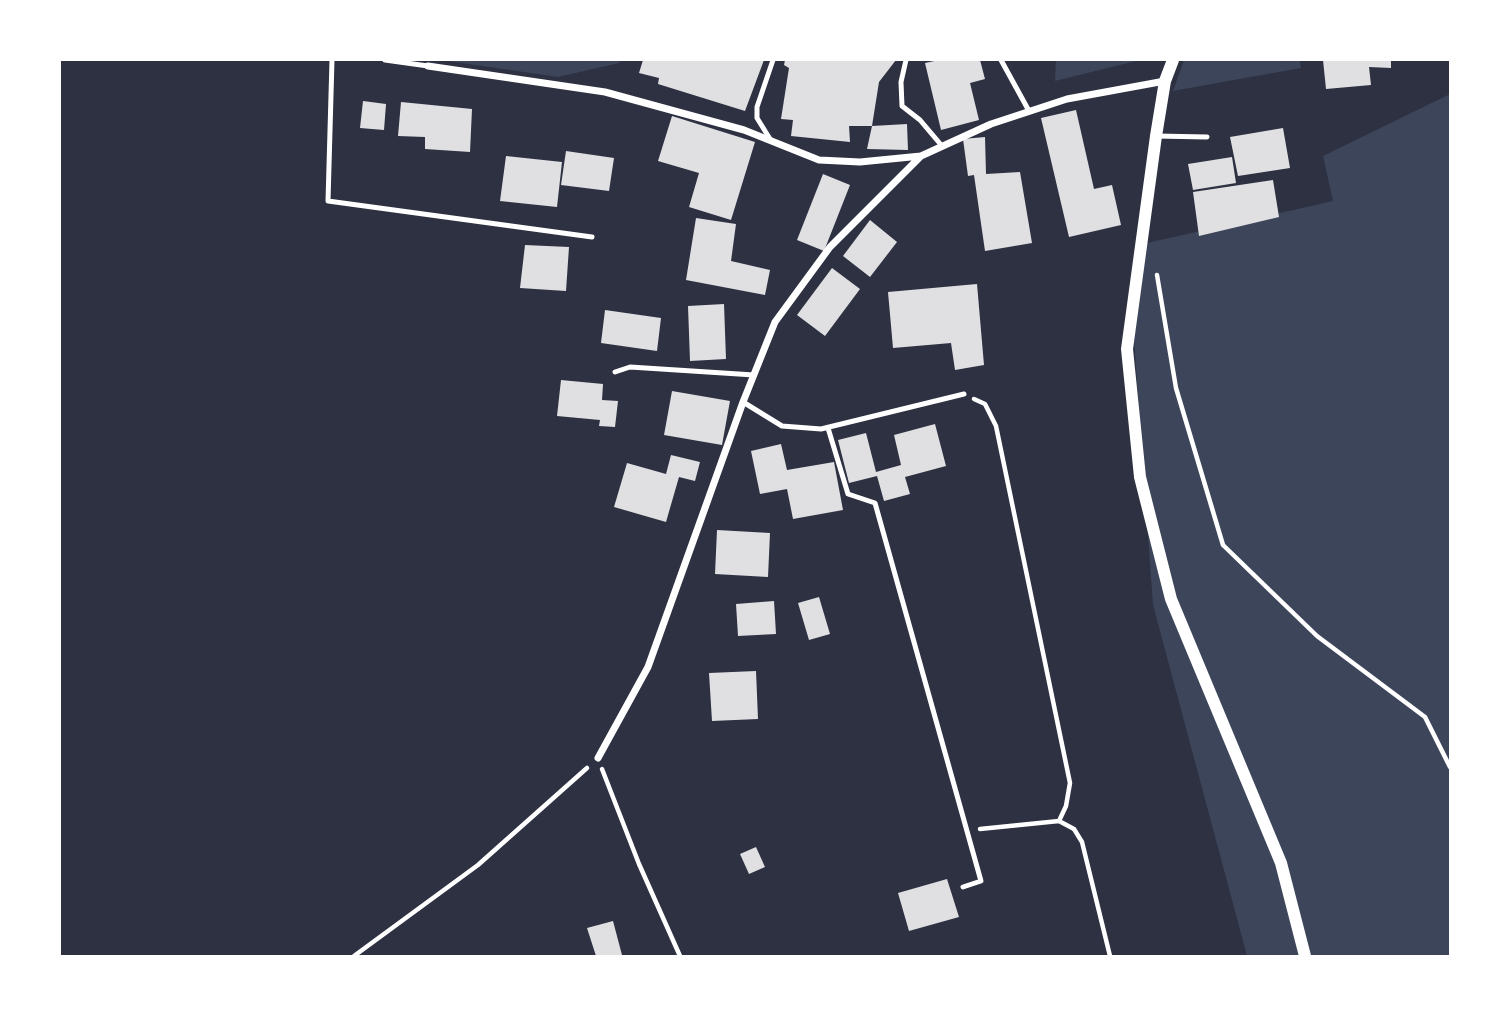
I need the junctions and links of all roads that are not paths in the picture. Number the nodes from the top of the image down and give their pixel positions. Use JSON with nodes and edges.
{"nodes":[{"id":1,"x":332,"y":60,"type":"edge"},
{"id":2,"x":385,"y":60,"type":"edge"},
{"id":3,"x":773,"y":60,"type":"edge"},
{"id":4,"x":906,"y":60,"type":"edge"},
{"id":5,"x":1001,"y":60,"type":"edge"},
{"id":6,"x":1173,"y":60,"type":"edge"},
{"id":7,"x":428,"y":66,"type":"joint"},
{"id":8,"x":1165,"y":81,"type":"junction"},
{"id":9,"x":1029,"y":111,"type":"junction"},
{"id":10,"x":1156,"y":136,"type":"junction"},
{"id":11,"x":1207,"y":137,"type":"dead end"},
{"id":12,"x":771,"y":141,"type":"junction"},
{"id":13,"x":942,"y":146,"type":"junction"},
{"id":14,"x":921,"y":156,"type":"junction"},
{"id":15,"x":592,"y":237,"type":"dead end"},
{"id":16,"x":615,"y":373,"type":"dead end"},
{"id":17,"x":754,"y":374,"type":"junction"},
{"id":18,"x":964,"y":394,"type":"road end"},
{"id":19,"x":743,"y":402,"type":"junction"},
{"id":20,"x":828,"y":428,"type":"junction"},
{"id":21,"x":598,"y":758,"type":"road end"},
{"id":22,"x":963,"y":887,"type":"dead end"},
{"id":23,"x":1305,"y":957,"type":"edge"}],
"edges":[{"from":1,"to":15,"type":"lane"},
{"from":2,"to":7,"type":"lane"},
{"from":3,"to":12,"type":"lane"},
{"from":4,"to":13,"type":"lane"},
{"from":5,"to":9,"type":"lane"},
{"from":6,"to":8,"type":"street"},
{"from":7,"to":12,"type":"street"},
{"from":8,"to":9,"type":"street"},
{"from":8,"to":10,"type":"street"},
{"from":9,"to":13,"type":"street"},
{"from":10,"to":11,"type":"lane"},
{"from":10,"to":23,"type":"street"},
{"from":12,"to":14,"type":"street"},
{"from":13,"to":14,"type":"street"},
{"from":14,"to":17,"type":"street"},
{"from":16,"to":17,"type":"lane"},
{"from":17,"to":19,"type":"street"},
{"from":18,"to":20,"type":"lane"},
{"from":19,"to":20,"type":"lane"},
{"from":19,"to":21,"type":"street"},
{"from":20,"to":22,"type":"lane"}]}
